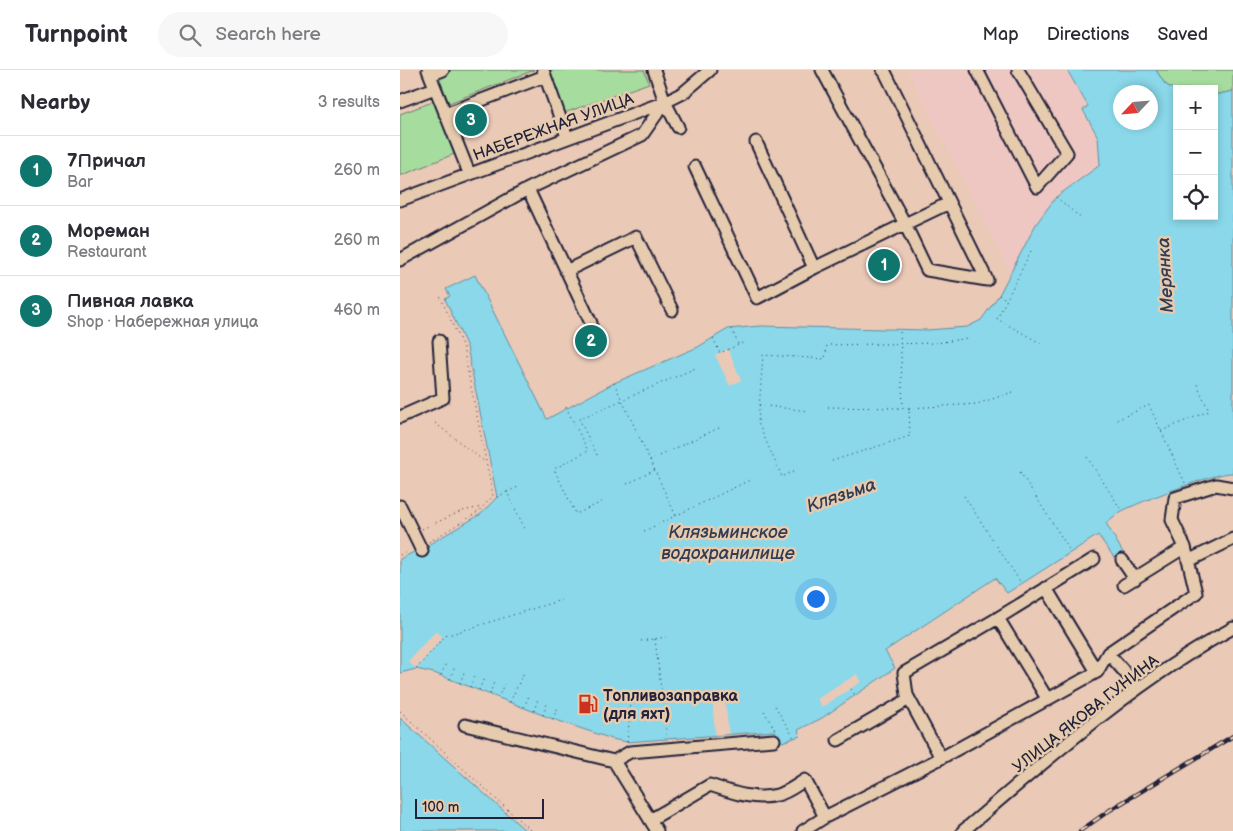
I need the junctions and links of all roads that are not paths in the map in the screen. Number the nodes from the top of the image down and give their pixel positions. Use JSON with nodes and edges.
{"nodes":[{"id":1,"x":443,"y":70,"type":"edge"},
{"id":2,"x":654,"y":70,"type":"edge"},
{"id":3,"x":710,"y":70,"type":"edge"},
{"id":4,"x":822,"y":70,"type":"edge"},
{"id":5,"x":883,"y":70,"type":"edge"},
{"id":6,"x":977,"y":70,"type":"edge"},
{"id":7,"x":1018,"y":70,"type":"edge"},
{"id":8,"x":429,"y":73,"type":"edge"},
{"id":9,"x":544,"y":73,"type":"edge"},
{"id":10,"x":435,"y":88,"type":"junction"},
{"id":11,"x":400,"y":101,"type":"edge"},
{"id":12,"x":665,"y":102,"type":"junction"},
{"id":13,"x":446,"y":114,"type":"junction"},
{"id":14,"x":678,"y":127,"type":"dead end"},
{"id":15,"x":568,"y":138,"type":"junction"},
{"id":16,"x":756,"y":142,"type":"dead end"},
{"id":17,"x":695,"y":167,"type":"dead end"},
{"id":18,"x":469,"y":173,"type":"junction"},
{"id":19,"x":528,"y":189,"type":"junction"},
{"id":20,"x":400,"y":200,"type":"edge"},
{"id":21,"x":949,"y":203,"type":"junction"},
{"id":22,"x":905,"y":224,"type":"junction"},
{"id":23,"x":400,"y":260,"type":"edge"},
{"id":24,"x":814,"y":268,"type":"junction"},
{"id":25,"x":566,"y":271,"type":"junction"},
{"id":26,"x":672,"y":310,"type":"dead end"},
{"id":27,"x":591,"y":323,"type":"dead end"},
{"id":28,"x":439,"y":341,"type":"dead end"},
{"id":29,"x":400,"y":417,"type":"edge"},
{"id":30,"x":1233,"y":488,"type":"edge"},
{"id":31,"x":400,"y":506,"type":"edge"},
{"id":32,"x":1233,"y":539,"type":"edge"},
{"id":33,"x":1185,"y":547,"type":"junction"},
{"id":34,"x":421,"y":548,"type":"road end"},
{"id":35,"x":1094,"y":559,"type":"dead end"},
{"id":36,"x":1122,"y":560,"type":"dead end"},
{"id":37,"x":1188,"y":561,"type":"junction"},
{"id":38,"x":1135,"y":579,"type":"junction"},
{"id":39,"x":1124,"y":586,"type":"dead end"},
{"id":40,"x":1046,"y":588,"type":"junction"},
{"id":41,"x":998,"y":618,"type":"junction"},
{"id":42,"x":1233,"y":628,"type":"edge"},
{"id":43,"x":1108,"y":652,"type":"junction"},
{"id":44,"x":1097,"y":672,"type":"junction"},
{"id":45,"x":1135,"y":690,"type":"junction"},
{"id":46,"x":909,"y":699,"type":"junction"},
{"id":47,"x":1048,"y":700,"type":"junction"},
{"id":48,"x":465,"y":725,"type":"dead end"},
{"id":49,"x":774,"y":735,"type":"road end"},
{"id":50,"x":838,"y":740,"type":"dead end"},
{"id":51,"x":941,"y":758,"type":"junction"},
{"id":52,"x":614,"y":761,"type":"junction"},
{"id":53,"x":825,"y":817,"type":"junction"},
{"id":54,"x":653,"y":828,"type":"edge"},
{"id":55,"x":802,"y":831,"type":"edge"},
{"id":56,"x":963,"y":831,"type":"edge"}],
"edges":[{"from":1,"to":8,"type":"street"},
{"from":2,"to":12,"type":"street"},
{"from":3,"to":12,"type":"street","name":"НАБЕРЕЖНАЯ УЛИЦА"},
{"from":4,"to":22,"type":"street"},
{"from":5,"to":21,"type":"street"},
{"from":6,"to":7,"type":"street"},
{"from":8,"to":10,"type":"street"},
{"from":9,"to":13,"type":"street"},
{"from":9,"to":15,"type":"street"},
{"from":10,"to":11,"type":"street"},
{"from":10,"to":13,"type":"street"},
{"from":12,"to":14,"type":"street"},
{"from":12,"to":15,"type":"street","name":"НАБЕРЕЖНАЯ УЛИЦА"},
{"from":12,"to":19,"type":"street"},
{"from":13,"to":18,"type":"street"},
{"from":15,"to":18,"type":"street","name":"НАБЕРЕЖНАЯ УЛИЦА"},
{"from":16,"to":24,"type":"street"},
{"from":17,"to":24,"type":"street"},
{"from":18,"to":20,"type":"street","name":"НАБЕРЕЖНАЯ УЛИЦА"},
{"from":19,"to":23,"type":"street"},
{"from":19,"to":25,"type":"street"},
{"from":21,"to":22,"type":"street"},
{"from":21,"to":22,"type":"street"},
{"from":22,"to":24,"type":"street"},
{"from":25,"to":26,"type":"street"},
{"from":25,"to":27,"type":"street"},
{"from":28,"to":29,"type":"street"},
{"from":30,"to":33,"type":"street"},
{"from":31,"to":34,"type":"street"},
{"from":32,"to":37,"type":"street"},
{"from":33,"to":37,"type":"street"},
{"from":33,"to":38,"type":"street"},
{"from":35,"to":40,"type":"street"},
{"from":36,"to":38,"type":"street"},
{"from":37,"to":43,"type":"street"},
{"from":38,"to":39,"type":"street"},
{"from":40,"to":41,"type":"street"},
{"from":40,"to":44,"type":"street"},
{"from":41,"to":46,"type":"street"},
{"from":41,"to":47,"type":"street"},
{"from":42,"to":45,"type":"street","name":"УЛИЦА ЯКОВА ГУНИНА"},
{"from":43,"to":44,"type":"street"},
{"from":43,"to":45,"type":"street"},
{"from":44,"to":47,"type":"street"},
{"from":45,"to":56,"type":"street","name":"УЛИЦА ЯКОВА ГУНИНА"},
{"from":46,"to":50,"type":"street"},
{"from":46,"to":51,"type":"street"},
{"from":47,"to":51,"type":"street"},
{"from":48,"to":52,"type":"street"},
{"from":49,"to":52,"type":"street"},
{"from":51,"to":53,"type":"street"},
{"from":52,"to":54,"type":"street"},
{"from":53,"to":54,"type":"street"},
{"from":53,"to":55,"type":"street"}]}
